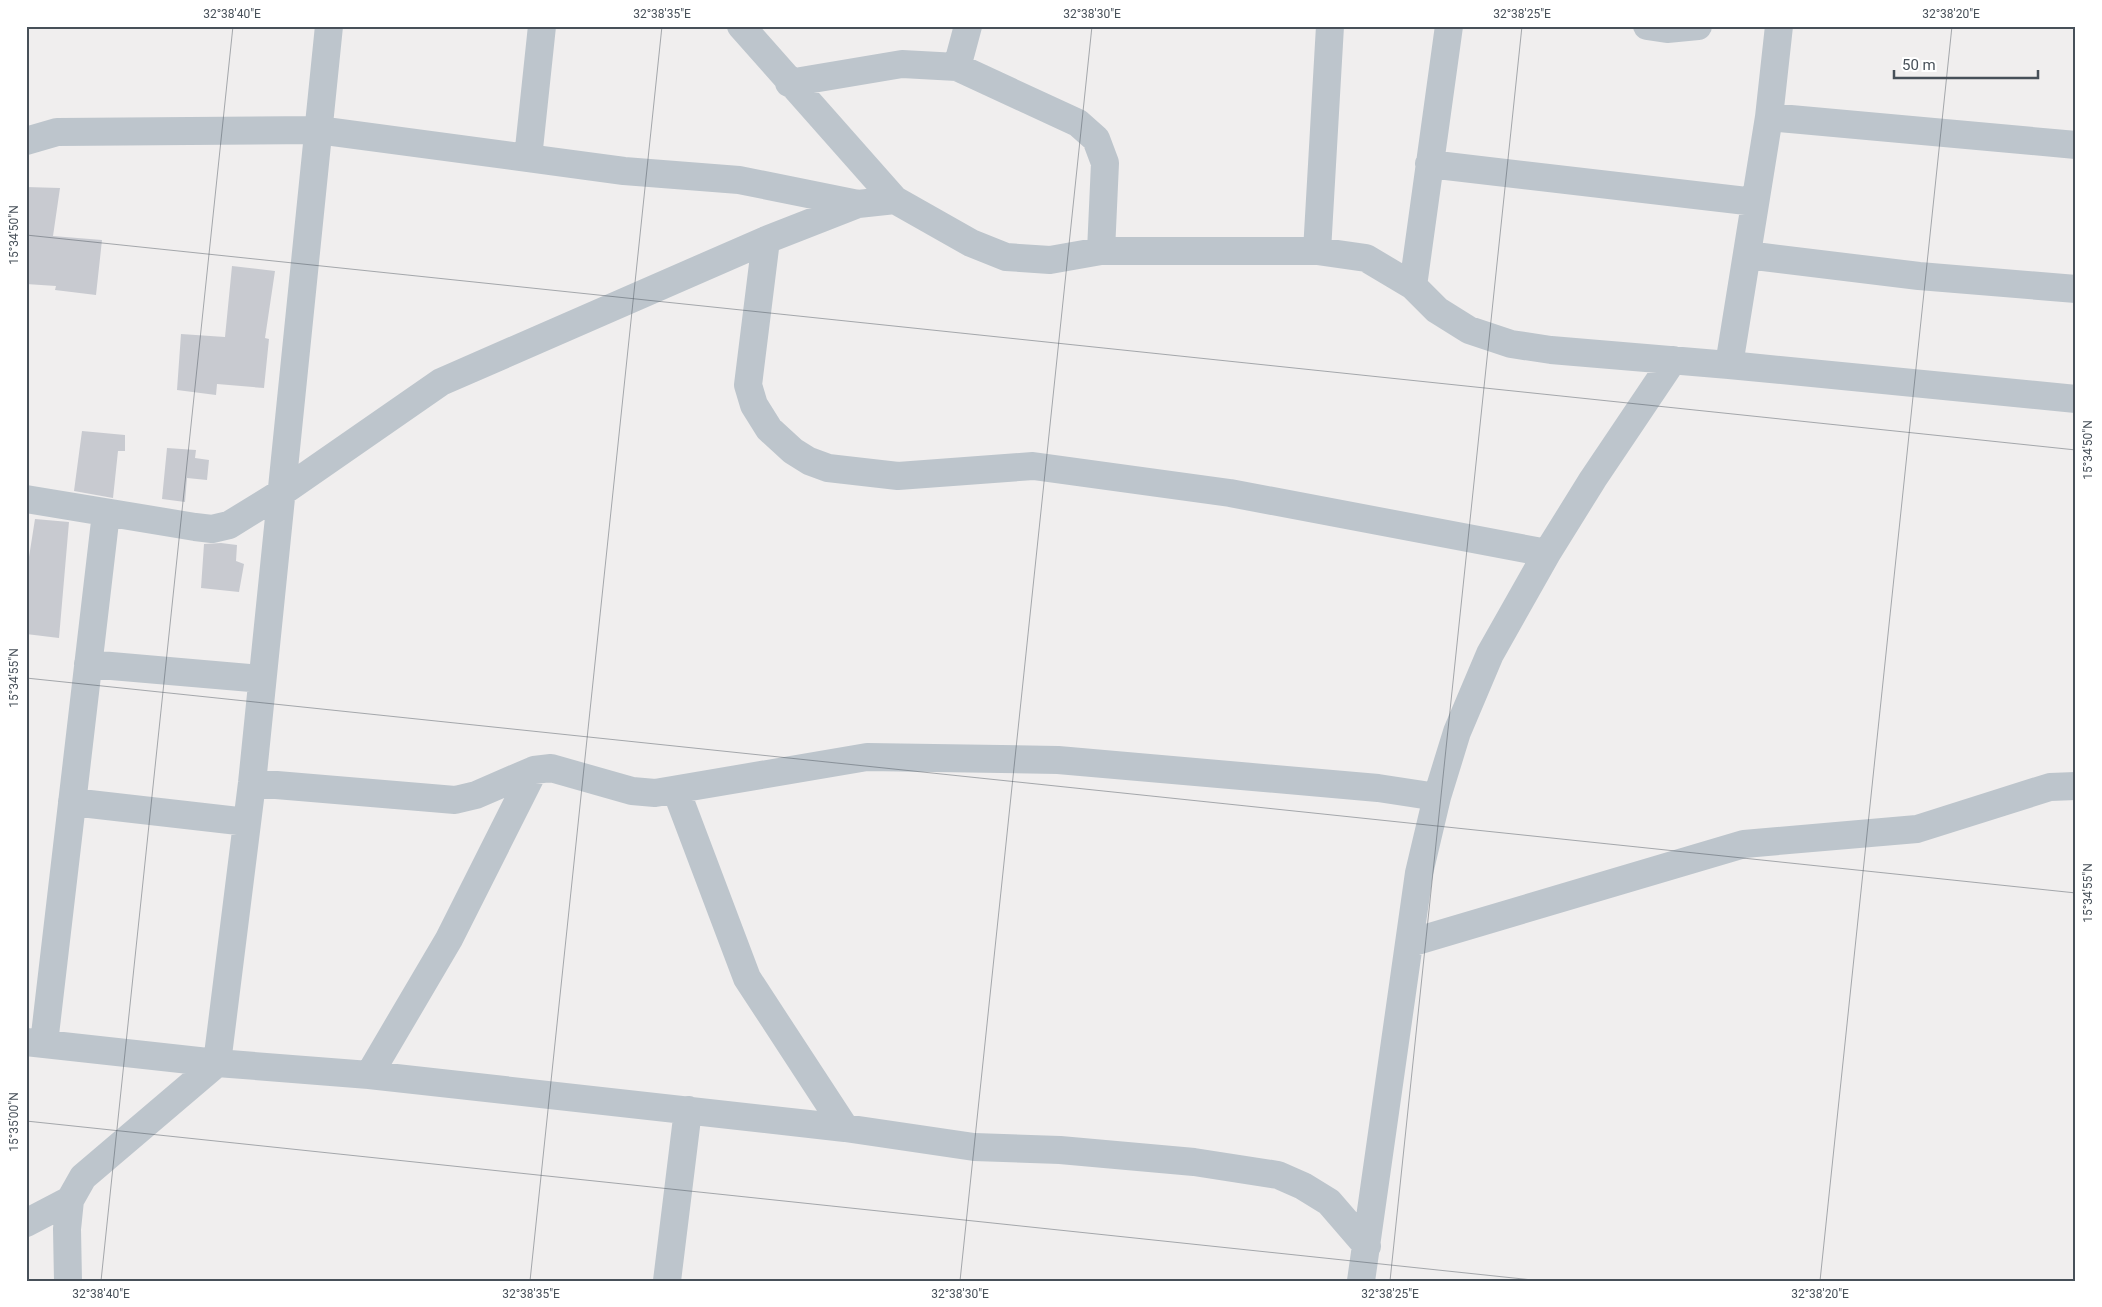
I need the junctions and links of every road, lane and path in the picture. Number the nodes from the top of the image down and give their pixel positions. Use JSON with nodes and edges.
{"nodes":[{"id":1,"x":329,"y":26,"type":"edge"},
{"id":2,"x":542,"y":26,"type":"edge"},
{"id":3,"x":741,"y":26,"type":"edge"},
{"id":4,"x":968,"y":26,"type":"edge"},
{"id":5,"x":1330,"y":26,"type":"edge"},
{"id":6,"x":1449,"y":26,"type":"edge"},
{"id":7,"x":1646,"y":26,"type":"edge"},
{"id":8,"x":1698,"y":26,"type":"edge"},
{"id":9,"x":1780,"y":26,"type":"edge"},
{"id":10,"x":956,"y":67,"type":"junction"},
{"id":11,"x":789,"y":83,"type":"junction"},
{"id":12,"x":1769,"y":117,"type":"junction"},
{"id":13,"x":318,"y":130,"type":"junction"},
{"id":14,"x":26,"y":141,"type":"edge"},
{"id":15,"x":2076,"y":145,"type":"edge"},
{"id":16,"x":528,"y":158,"type":"junction"},
{"id":17,"x":1429,"y":164,"type":"junction"},
{"id":18,"x":895,"y":200,"type":"junction"},
{"id":19,"x":1756,"y":202,"type":"junction"},
{"id":20,"x":858,"y":204,"type":"junction"},
{"id":21,"x":766,"y":240,"type":"junction"},
{"id":22,"x":1101,"y":251,"type":"junction"},
{"id":23,"x":1318,"y":251,"type":"junction"},
{"id":24,"x":1747,"y":255,"type":"junction"},
{"id":25,"x":1413,"y":286,"type":"junction"},
{"id":26,"x":2076,"y":290,"type":"edge"},
{"id":27,"x":1673,"y":360,"type":"junction"},
{"id":28,"x":1729,"y":365,"type":"junction"},
{"id":29,"x":2076,"y":399,"type":"edge"},
{"id":30,"x":280,"y":493,"type":"junction"},
{"id":31,"x":26,"y":499,"type":"edge"},
{"id":32,"x":106,"y":513,"type":"junction"},
{"id":33,"x":1547,"y":553,"type":"junction"},
{"id":34,"x":88,"y":664,"type":"junction"},
{"id":35,"x":262,"y":679,"type":"junction"},
{"id":36,"x":534,"y":770,"type":"junction"},
{"id":37,"x":252,"y":783,"type":"junction"},
{"id":38,"x":2076,"y":786,"type":"edge"},
{"id":39,"x":676,"y":790,"type":"junction"},
{"id":40,"x":1437,"y":798,"type":"junction"},
{"id":41,"x":72,"y":802,"type":"junction"},
{"id":42,"x":246,"y":822,"type":"junction"},
{"id":43,"x":1410,"y":943,"type":"junction"},
{"id":44,"x":35,"y":1042,"type":"edge"},
{"id":45,"x":218,"y":1063,"type":"junction"},
{"id":46,"x":368,"y":1075,"type":"junction"},
{"id":47,"x":688,"y":1110,"type":"junction"},
{"id":48,"x":845,"y":1128,"type":"junction"},
{"id":49,"x":70,"y":1200,"type":"junction"},
{"id":50,"x":26,"y":1223,"type":"edge"},
{"id":51,"x":1367,"y":1246,"type":"junction"},
{"id":52,"x":68,"y":1281,"type":"edge"},
{"id":53,"x":667,"y":1281,"type":"edge"},
{"id":54,"x":1361,"y":1281,"type":"edge"}],
"edges":[{"from":1,"to":13,"type":"street"},
{"from":2,"to":16,"type":"street"},
{"from":3,"to":11,"type":"street"},
{"from":4,"to":10,"type":"street"},
{"from":5,"to":23,"type":"street"},
{"from":6,"to":17,"type":"street"},
{"from":7,"to":8,"type":"street"},
{"from":9,"to":12,"type":"street"},
{"from":10,"to":11,"type":"street"},
{"from":10,"to":22,"type":"street"},
{"from":11,"to":18,"type":"street"},
{"from":12,"to":15,"type":"street"},
{"from":12,"to":19,"type":"street"},
{"from":13,"to":14,"type":"street"},
{"from":13,"to":16,"type":"street"},
{"from":13,"to":30,"type":"street"},
{"from":16,"to":20,"type":"street"},
{"from":17,"to":19,"type":"street"},
{"from":17,"to":25,"type":"street"},
{"from":18,"to":20,"type":"street"},
{"from":18,"to":22,"type":"street"},
{"from":19,"to":24,"type":"street"},
{"from":20,"to":21,"type":"street"},
{"from":21,"to":30,"type":"street"},
{"from":21,"to":33,"type":"street"},
{"from":22,"to":23,"type":"street"},
{"from":23,"to":25,"type":"street"},
{"from":24,"to":26,"type":"street"},
{"from":24,"to":28,"type":"street"},
{"from":25,"to":27,"type":"street"},
{"from":27,"to":28,"type":"street"},
{"from":27,"to":33,"type":"street"},
{"from":28,"to":29,"type":"street"},
{"from":30,"to":32,"type":"street"},
{"from":30,"to":35,"type":"street"},
{"from":31,"to":32,"type":"street"},
{"from":32,"to":34,"type":"street"},
{"from":33,"to":40,"type":"street"},
{"from":34,"to":35,"type":"street"},
{"from":34,"to":41,"type":"street"},
{"from":35,"to":37,"type":"street"},
{"from":36,"to":37,"type":"street"},
{"from":36,"to":39,"type":"street"},
{"from":36,"to":46,"type":"street"},
{"from":37,"to":42,"type":"street"},
{"from":38,"to":43,"type":"street"},
{"from":39,"to":40,"type":"street"},
{"from":39,"to":48,"type":"street"},
{"from":40,"to":43,"type":"street"},
{"from":41,"to":42,"type":"street"},
{"from":41,"to":44,"type":"street"},
{"from":42,"to":45,"type":"street"},
{"from":43,"to":51,"type":"street"},
{"from":44,"to":45,"type":"street"},
{"from":45,"to":46,"type":"street"},
{"from":45,"to":49,"type":"street"},
{"from":46,"to":47,"type":"street"},
{"from":47,"to":48,"type":"street"},
{"from":47,"to":53,"type":"street"},
{"from":48,"to":51,"type":"street"},
{"from":49,"to":50,"type":"street"},
{"from":49,"to":52,"type":"street"},
{"from":51,"to":54,"type":"street"}]}
